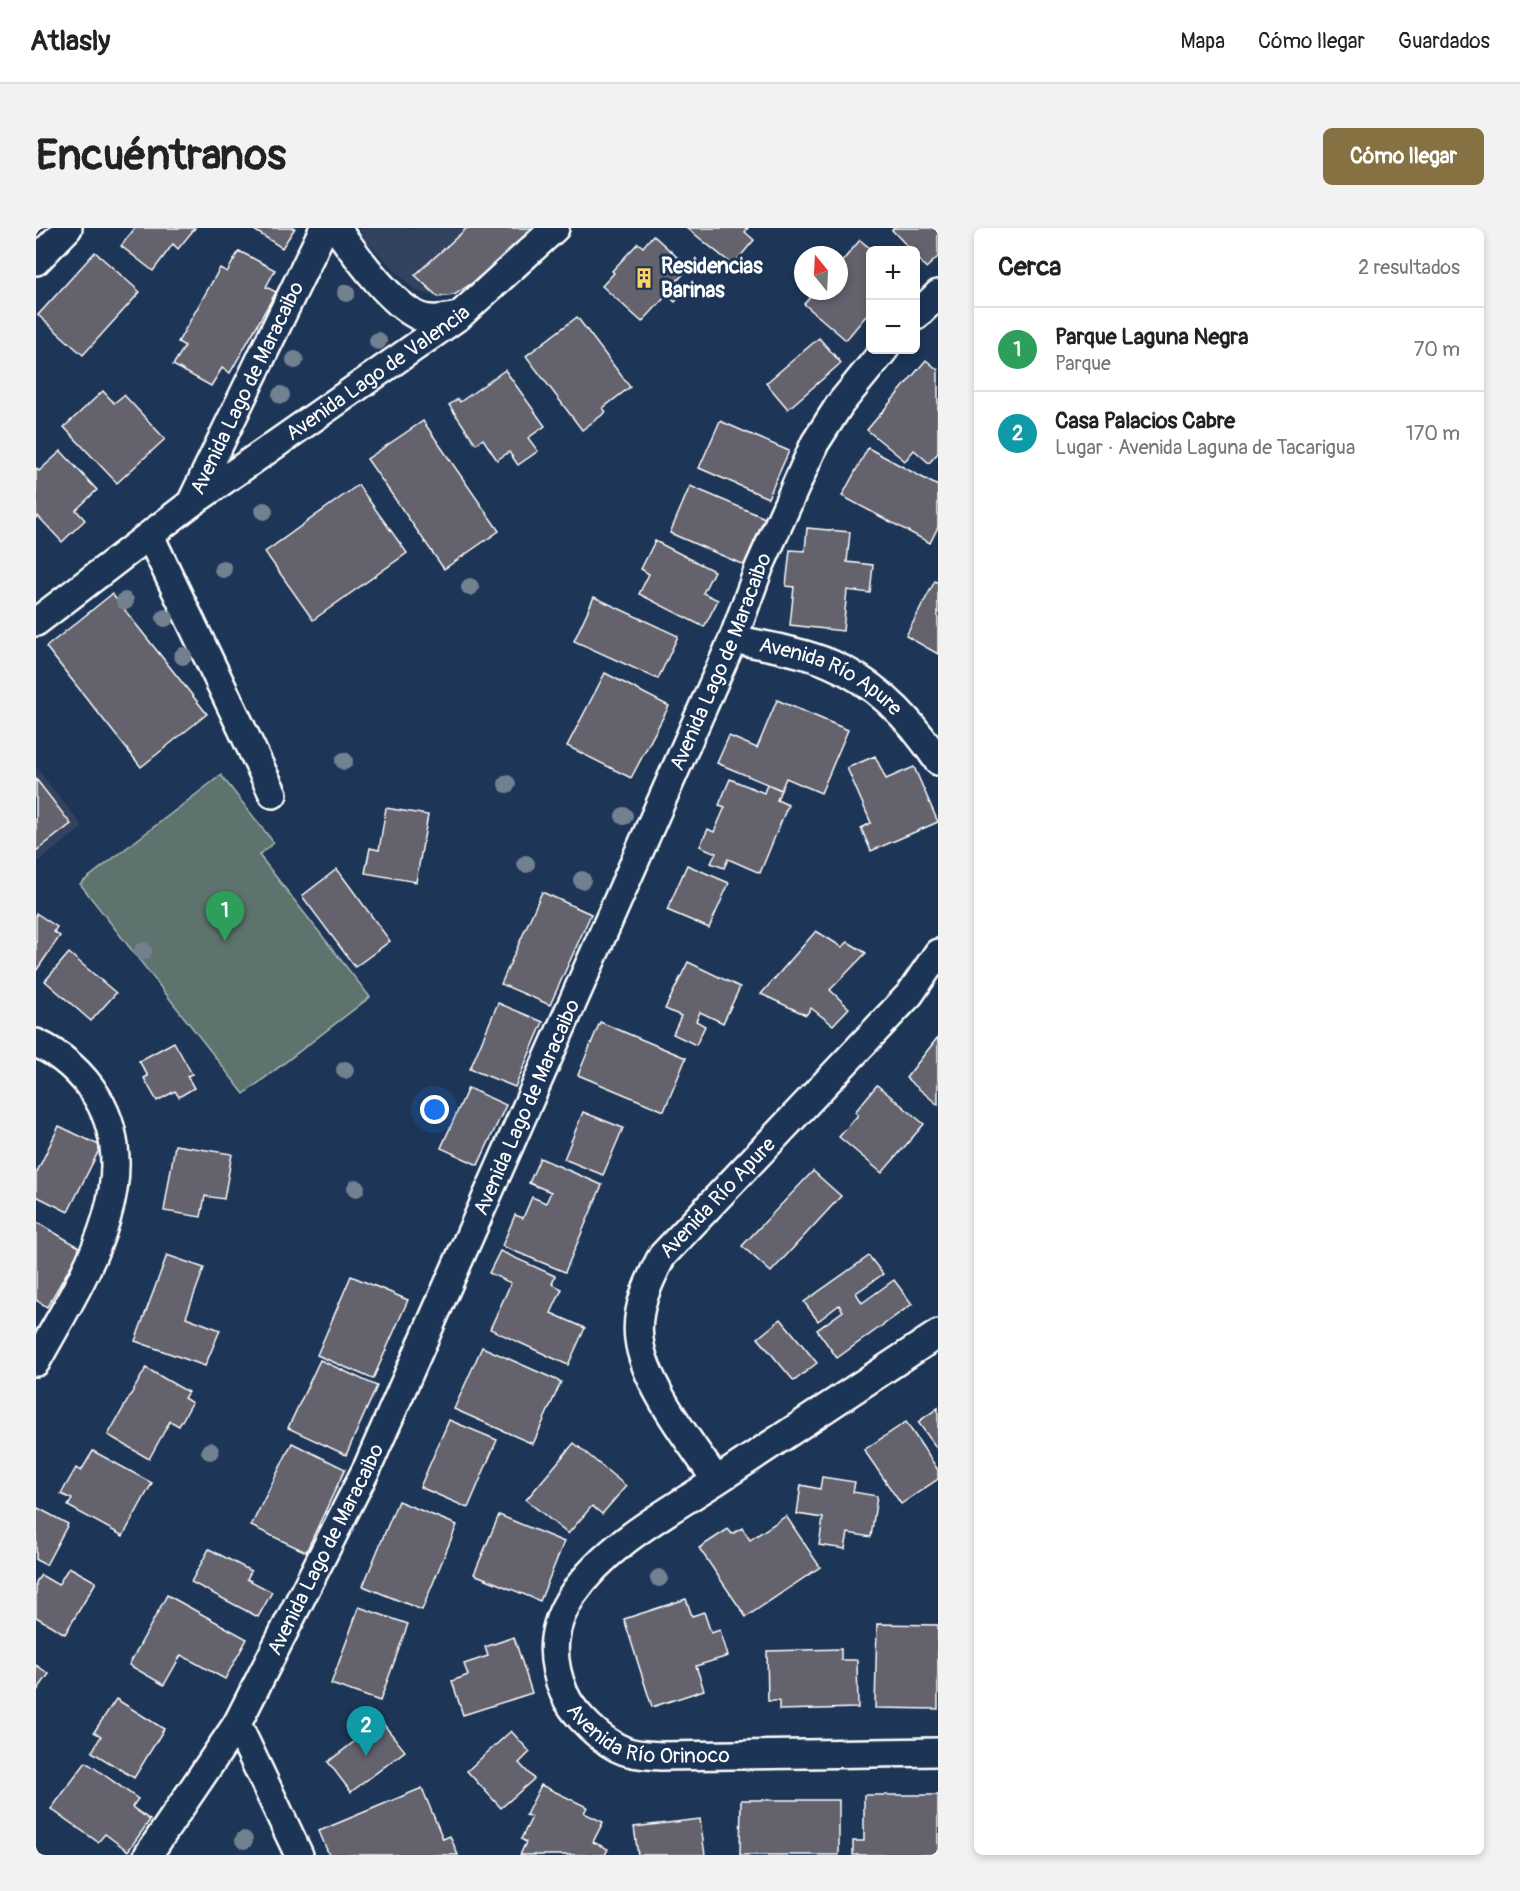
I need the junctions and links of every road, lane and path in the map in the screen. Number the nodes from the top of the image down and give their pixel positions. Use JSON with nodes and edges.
{"nodes":[{"id":1,"x":68,"y":228,"type":"edge"},
{"id":2,"x":324,"y":228,"type":"edge"},
{"id":3,"x":336,"y":228,"type":"edge"},
{"id":4,"x":555,"y":228,"type":"edge"},
{"id":5,"x":36,"y":261,"type":"edge"},
{"id":6,"x":938,"y":294,"type":"edge"},
{"id":7,"x":920,"y":311,"type":"edge"},
{"id":8,"x":459,"y":316,"type":"junction"},
{"id":9,"x":881,"y":354,"type":"edge"},
{"id":10,"x":190,"y":504,"type":"junction"},
{"id":11,"x":150,"y":536,"type":"junction"},
{"id":12,"x":36,"y":622,"type":"edge"},
{"id":13,"x":734,"y":639,"type":"junction"},
{"id":14,"x":938,"y":761,"type":"edge"},
{"id":15,"x":273,"y":794,"type":"dead end"},
{"id":16,"x":938,"y":953,"type":"edge"},
{"id":17,"x":36,"y":1043,"type":"edge"},
{"id":18,"x":938,"y":1334,"type":"edge"},
{"id":19,"x":36,"y":1362,"type":"edge"},
{"id":20,"x":716,"y":1480,"type":"junction"},
{"id":21,"x":237,"y":1724,"type":"junction"},
{"id":22,"x":938,"y":1752,"type":"edge"},
{"id":23,"x":148,"y":1855,"type":"edge"},
{"id":24,"x":299,"y":1855,"type":"edge"}],
"edges":[{"from":1,"to":5,"type":"street"},
{"from":2,"to":10,"type":"street","name":"Avenida Lago de Maracaibo"},
{"from":3,"to":8,"type":"street"},
{"from":4,"to":8,"type":"street","name":"Avenida Lago de Valencia"},
{"from":6,"to":7,"type":"street"},
{"from":8,"to":10,"type":"street","name":"Avenida Lago de Valencia"},
{"from":9,"to":13,"type":"street","name":"Avenida Lago de Maracaibo"},
{"from":10,"to":11,"type":"street","name":"Avenida Lago de Maracaibo"},
{"from":11,"to":12,"type":"street","name":"Avenida Lago de Maracaibo"},
{"from":11,"to":15,"type":"street"},
{"from":13,"to":14,"type":"street","name":"Avenida Río Apure"},
{"from":13,"to":21,"type":"street","name":"Avenida Lago de Maracaibo"},
{"from":16,"to":20,"type":"street","name":"Avenida Río Apure"},
{"from":17,"to":19,"type":"street"},
{"from":18,"to":20,"type":"street","name":"Avenida Río Orinoco"},
{"from":20,"to":22,"type":"street","name":"Avenida Río Orinoco"},
{"from":21,"to":23,"type":"street","name":"Avenida Lago de Maracaibo"},
{"from":21,"to":24,"type":"street"}]}
